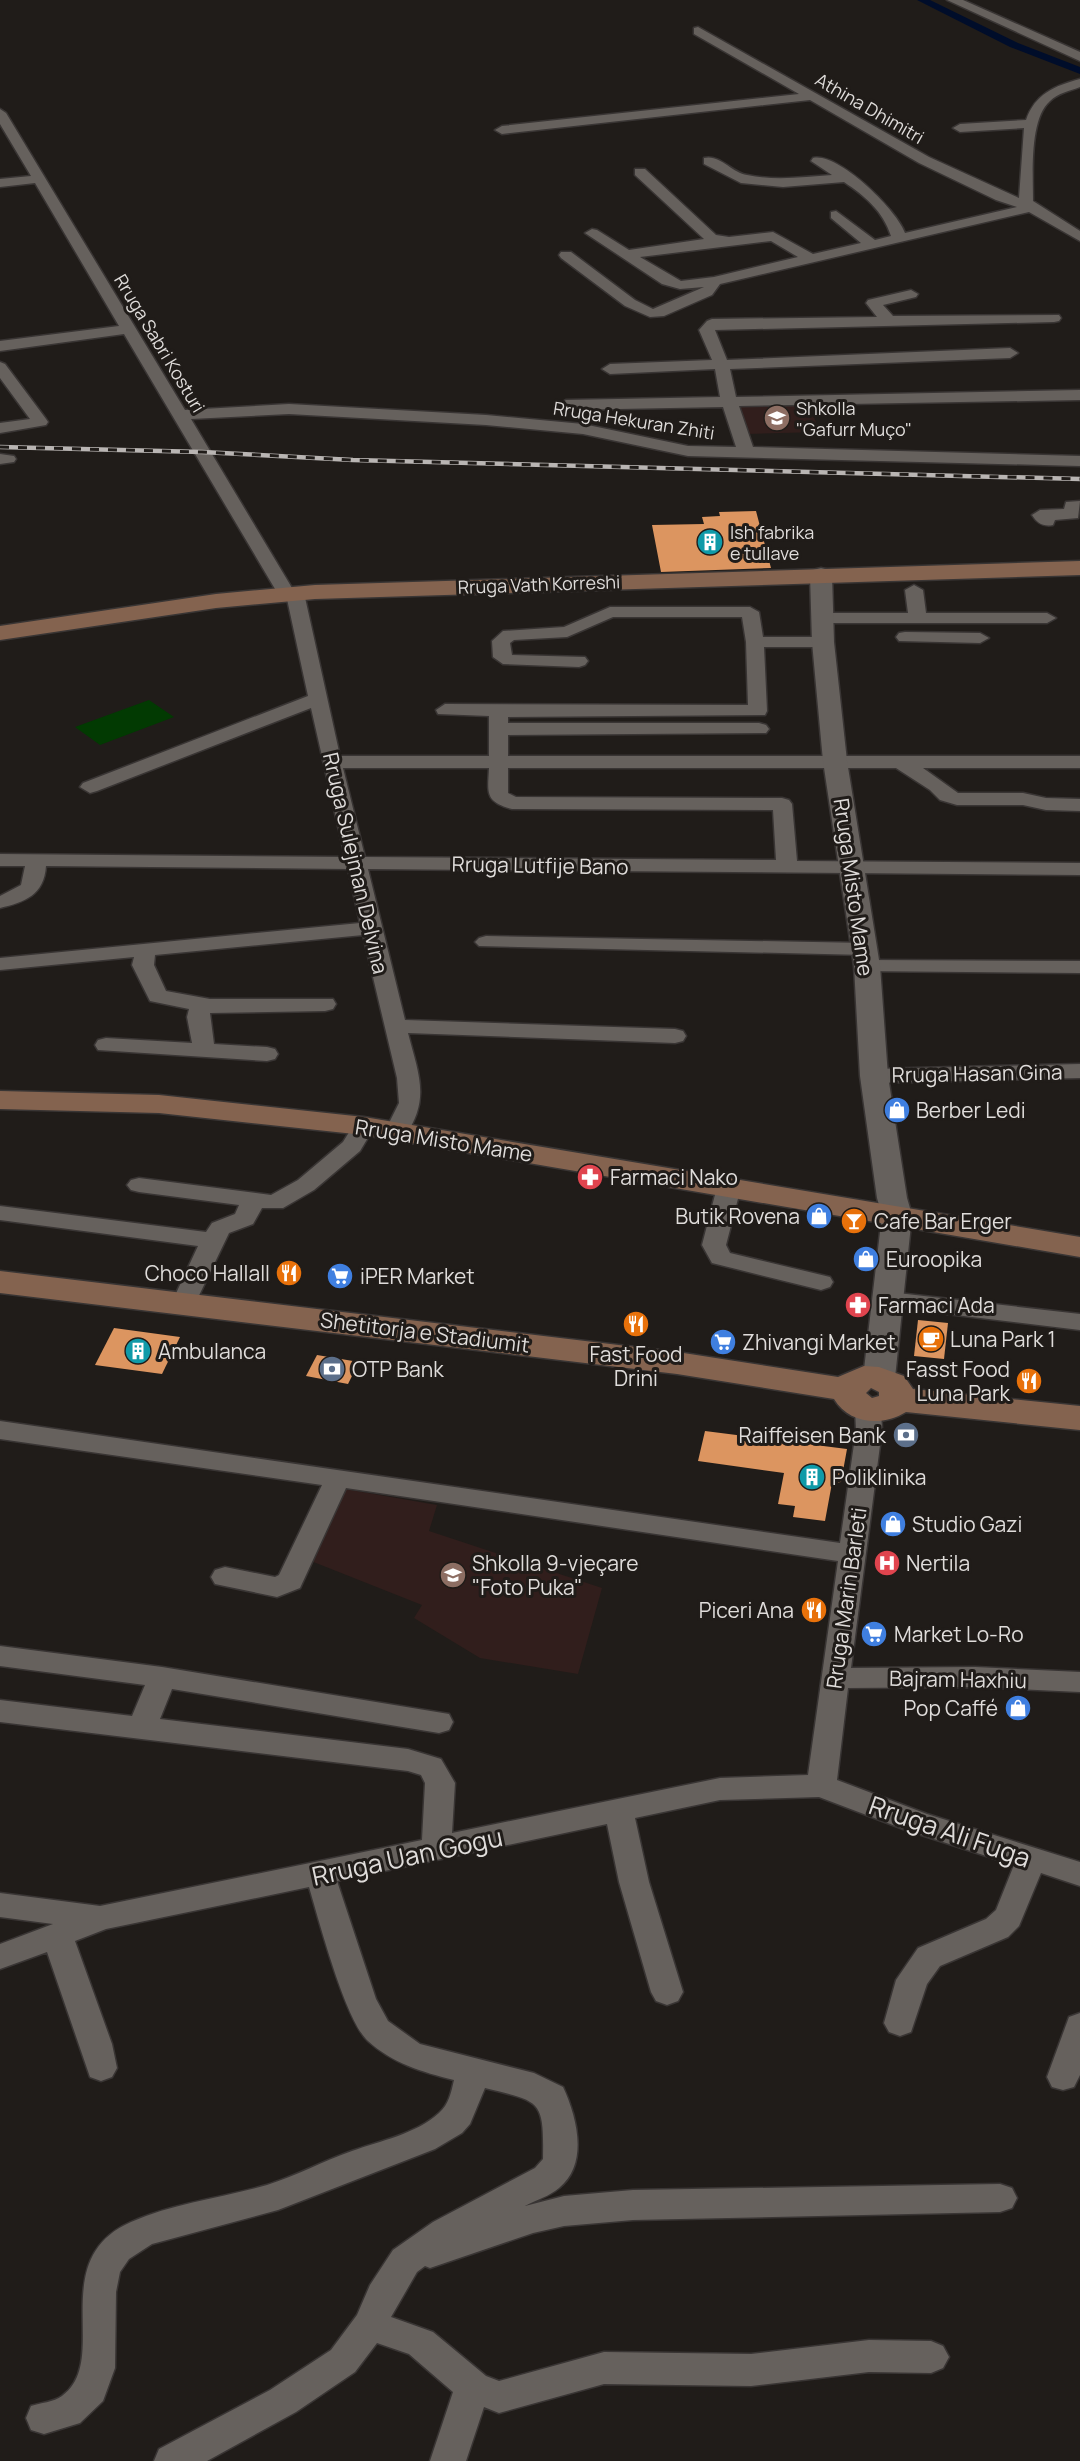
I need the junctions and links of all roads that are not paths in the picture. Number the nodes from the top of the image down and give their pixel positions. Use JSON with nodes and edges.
{"nodes":[{"id":1,"x":953,"y":0,"type":"edge"},
{"id":2,"x":698,"y":31,"type":"dead end"},
{"id":3,"x":1080,"y":57,"type":"edge"},
{"id":4,"x":1080,"y":83,"type":"edge"},
{"id":5,"x":813,"y":96,"type":"junction"},
{"id":6,"x":0,"y":113,"type":"edge"},
{"id":7,"x":1032,"y":124,"type":"junction"},
{"id":8,"x":960,"y":128,"type":"dead end"},
{"id":9,"x":502,"y":130,"type":"dead end"},
{"id":10,"x":709,"y":161,"type":"dead end"},
{"id":11,"x":818,"y":161,"type":"dead end"},
{"id":12,"x":640,"y":172,"type":"dead end"},
{"id":13,"x":38,"y":178,"type":"junction"},
{"id":14,"x":844,"y":178,"type":"junction"},
{"id":15,"x":0,"y":183,"type":"edge"},
{"id":16,"x":1040,"y":212,"type":"junction"},
{"id":17,"x":836,"y":215,"type":"dead end"},
{"id":18,"x":1071,"y":216,"type":"dead end"},
{"id":19,"x":592,"y":233,"type":"dead end"},
{"id":20,"x":899,"y":237,"type":"junction"},
{"id":21,"x":1080,"y":237,"type":"edge"},
{"id":22,"x":720,"y":241,"type":"junction"},
{"id":23,"x":870,"y":243,"type":"junction"},
{"id":24,"x":632,"y":254,"type":"dead end"},
{"id":25,"x":566,"y":255,"type":"dead end"},
{"id":26,"x":808,"y":257,"type":"junction"},
{"id":27,"x":714,"y":281,"type":"junction"},
{"id":28,"x":911,"y":294,"type":"dead end"},
{"id":29,"x":1054,"y":318,"type":"dead end"},
{"id":30,"x":889,"y":321,"type":"junction"},
{"id":31,"x":129,"y":329,"type":"junction"},
{"id":32,"x":0,"y":346,"type":"edge"},
{"id":33,"x":1010,"y":353,"type":"dead end"},
{"id":34,"x":722,"y":365,"type":"junction"},
{"id":35,"x":0,"y":367,"type":"edge"},
{"id":36,"x":610,"y":369,"type":"dead end"},
{"id":37,"x":1080,"y":395,"type":"edge"},
{"id":38,"x":729,"y":401,"type":"junction"},
{"id":39,"x":566,"y":405,"type":"dead end"},
{"id":40,"x":182,"y":415,"type":"junction"},
{"id":41,"x":0,"y":428,"type":"edge"},
{"id":42,"x":747,"y":452,"type":"junction"},
{"id":43,"x":1080,"y":461,"type":"edge"},
{"id":44,"x":1080,"y":506,"type":"edge"},
{"id":45,"x":1047,"y":520,"type":"dead end"},
{"id":46,"x":1080,"y":568,"type":"edge"},
{"id":47,"x":821,"y":575,"type":"junction"},
{"id":48,"x":914,"y":590,"type":"dead end"},
{"id":49,"x":291,"y":594,"type":"junction"},
{"id":50,"x":918,"y":618,"type":"junction"},
{"id":51,"x":1047,"y":618,"type":"dead end"},
{"id":52,"x":823,"y":630,"type":"junction"},
{"id":53,"x":0,"y":633,"type":"edge"},
{"id":54,"x":905,"y":637,"type":"dead end"},
{"id":55,"x":980,"y":638,"type":"dead end"},
{"id":56,"x":755,"y":642,"type":"junction"},
{"id":57,"x":579,"y":661,"type":"dead end"},
{"id":58,"x":319,"y":698,"type":"junction"},
{"id":59,"x":445,"y":710,"type":"dead end"},
{"id":60,"x":499,"y":720,"type":"junction"},
{"id":61,"x":758,"y":720,"type":"junction"},
{"id":62,"x":761,"y":761,"type":"junction"},
{"id":63,"x":835,"y":761,"type":"junction"},
{"id":64,"x":899,"y":761,"type":"junction"},
{"id":65,"x":332,"y":762,"type":"junction"},
{"id":66,"x":497,"y":762,"type":"junction"},
{"id":67,"x":1080,"y":762,"type":"edge"},
{"id":68,"x":90,"y":787,"type":"dead end"},
{"id":69,"x":1080,"y":805,"type":"edge"},
{"id":70,"x":0,"y":860,"type":"edge"},
{"id":71,"x":36,"y":861,"type":"junction"},
{"id":72,"x":357,"y":863,"type":"junction"},
{"id":73,"x":787,"y":868,"type":"junction"},
{"id":74,"x":853,"y":868,"type":"junction"},
{"id":75,"x":1080,"y":869,"type":"edge"},
{"id":76,"x":0,"y":902,"type":"edge"},
{"id":77,"x":372,"y":928,"type":"junction"},
{"id":78,"x":486,"y":942,"type":"dead end"},
{"id":79,"x":146,"y":949,"type":"junction"},
{"id":80,"x":866,"y":958,"type":"junction"},
{"id":81,"x":0,"y":964,"type":"edge"},
{"id":82,"x":1080,"y":967,"type":"edge"},
{"id":83,"x":325,"y":1004,"type":"dead end"},
{"id":84,"x":201,"y":1005,"type":"junction"},
{"id":85,"x":396,"y":1026,"type":"junction"},
{"id":86,"x":675,"y":1036,"type":"dead end"},
{"id":87,"x":106,"y":1045,"type":"dead end"},
{"id":88,"x":204,"y":1050,"type":"junction"},
{"id":89,"x":267,"y":1054,"type":"dead end"},
{"id":90,"x":1080,"y":1071,"type":"edge"},
{"id":91,"x":874,"y":1076,"type":"junction"},
{"id":92,"x":0,"y":1100,"type":"edge"},
{"id":93,"x":364,"y":1126,"type":"junction"},
{"id":94,"x":397,"y":1131,"type":"junction"},
{"id":95,"x":139,"y":1185,"type":"dead end"},
{"id":96,"x":729,"y":1187,"type":"junction"},
{"id":97,"x":253,"y":1201,"type":"junction"},
{"id":98,"x":891,"y":1209,"type":"junction"},
{"id":99,"x":0,"y":1213,"type":"edge"},
{"id":100,"x":213,"y":1240,"type":"junction"},
{"id":101,"x":1080,"y":1247,"type":"edge"},
{"id":102,"x":0,"y":1282,"type":"edge"},
{"id":103,"x":821,"y":1282,"type":"dead end"},
{"id":104,"x":889,"y":1300,"type":"junction"},
{"id":105,"x":184,"y":1302,"type":"junction"},
{"id":106,"x":1080,"y":1323,"type":"edge"},
{"id":107,"x":871,"y":1390,"type":"junction"},
{"id":108,"x":1080,"y":1418,"type":"edge"},
{"id":109,"x":0,"y":1430,"type":"edge"},
{"id":110,"x":338,"y":1479,"type":"junction"},
{"id":111,"x":851,"y":1554,"type":"junction"},
{"id":112,"x":225,"y":1576,"type":"dead end"},
{"id":113,"x":0,"y":1656,"type":"edge"},
{"id":114,"x":162,"y":1677,"type":"junction"},
{"id":115,"x":836,"y":1678,"type":"junction"},
{"id":116,"x":1080,"y":1682,"type":"edge"},
{"id":117,"x":0,"y":1711,"type":"edge"},
{"id":118,"x":439,"y":1722,"type":"dead end"},
{"id":119,"x":142,"y":1728,"type":"junction"},
{"id":120,"x":821,"y":1786,"type":"junction"},
{"id":121,"x":619,"y":1811,"type":"junction"},
{"id":122,"x":436,"y":1850,"type":"junction"},
{"id":123,"x":1032,"y":1859,"type":"junction"},
{"id":124,"x":1080,"y":1874,"type":"edge"},
{"id":125,"x":320,"y":1875,"type":"junction"},
{"id":126,"x":0,"y":1905,"type":"edge"},
{"id":127,"x":102,"y":1918,"type":"junction"},
{"id":128,"x":57,"y":1935,"type":"junction"},
{"id":129,"x":0,"y":1957,"type":"edge"},
{"id":130,"x":667,"y":1992,"type":"dead end"},
{"id":131,"x":900,"y":2023,"type":"dead end"},
{"id":132,"x":1080,"y":2026,"type":"edge"},
{"id":133,"x":101,"y":2068,"type":"dead end"},
{"id":134,"x":473,"y":2072,"type":"junction"},
{"id":135,"x":1063,"y":2077,"type":"dead end"},
{"id":136,"x":1000,"y":2198,"type":"dead end"},
{"id":137,"x":405,"y":2261,"type":"junction"},
{"id":138,"x":370,"y":2325,"type":"junction"},
{"id":139,"x":931,"y":2357,"type":"dead end"},
{"id":140,"x":473,"y":2387,"type":"junction"},
{"id":141,"x":44,"y":2418,"type":"dead end"},
{"id":142,"x":173,"y":2461,"type":"edge"},
{"id":143,"x":448,"y":2461,"type":"edge"}],
"edges":[{"from":1,"to":3,"type":"street"},
{"from":2,"to":5,"type":"street","name":"Athina Dhimitri"},
{"from":4,"to":7,"type":"street"},
{"from":5,"to":9,"type":"street"},
{"from":5,"to":16,"type":"street","name":"Athina Dhimitri"},
{"from":6,"to":13,"type":"street","name":"Rruga Sabri Kosturi"},
{"from":7,"to":8,"type":"street"},
{"from":7,"to":16,"type":"street"},
{"from":10,"to":14,"type":"street"},
{"from":11,"to":14,"type":"street"},
{"from":12,"to":22,"type":"street"},
{"from":13,"to":15,"type":"street"},
{"from":13,"to":31,"type":"street","name":"Rruga Sabri Kosturi"},
{"from":14,"to":20,"type":"street"},
{"from":16,"to":18,"type":"street"},
{"from":16,"to":20,"type":"street"},
{"from":16,"to":21,"type":"street","name":"Athina Dhimitri"},
{"from":17,"to":23,"type":"street"},
{"from":19,"to":27,"type":"street"},
{"from":20,"to":23,"type":"street"},
{"from":22,"to":24,"type":"street"},
{"from":22,"to":26,"type":"street"},
{"from":23,"to":26,"type":"street"},
{"from":25,"to":27,"type":"street"},
{"from":26,"to":27,"type":"street"},
{"from":28,"to":30,"type":"street"},
{"from":29,"to":30,"type":"street"},
{"from":30,"to":34,"type":"street"},
{"from":31,"to":32,"type":"street"},
{"from":31,"to":40,"type":"street","name":"Rruga Sabri Kosturi"},
{"from":33,"to":34,"type":"street"},
{"from":34,"to":36,"type":"street"},
{"from":34,"to":38,"type":"street"},
{"from":35,"to":41,"type":"street"},
{"from":37,"to":38,"type":"street"},
{"from":38,"to":39,"type":"street"},
{"from":38,"to":42,"type":"street"},
{"from":40,"to":42,"type":"street","name":"Rruga Hekuran Zhiti"},
{"from":40,"to":49,"type":"street","name":"Rruga Sabri Kosturi"},
{"from":42,"to":43,"type":"street","name":"Rruga Hekuran Zhiti"},
{"from":44,"to":45,"type":"street"},
{"from":46,"to":47,"type":"main road","name":"Rruga Vath Korreshi"},
{"from":47,"to":49,"type":"main road","name":"Rruga Vath Korreshi"},
{"from":47,"to":52,"type":"street","name":"Rruga Misto Mame"},
{"from":48,"to":50,"type":"street"},
{"from":49,"to":53,"type":"main road","name":"Rruga Vath Korreshi"},
{"from":49,"to":58,"type":"street","name":"Rruga Sulejman Delvina"},
{"from":50,"to":51,"type":"street"},
{"from":50,"to":52,"type":"street"},
{"from":52,"to":56,"type":"street"},
{"from":52,"to":63,"type":"street","name":"Rruga Misto Mame"},
{"from":54,"to":55,"type":"street"},
{"from":56,"to":57,"type":"street"},
{"from":56,"to":61,"type":"street"},
{"from":58,"to":65,"type":"street","name":"Rruga Sulejman Delvina"},
{"from":58,"to":68,"type":"street"},
{"from":59,"to":60,"type":"street"},
{"from":60,"to":61,"type":"street"},
{"from":60,"to":66,"type":"street"},
{"from":61,"to":62,"type":"street"},
{"from":62,"to":63,"type":"street"},
{"from":62,"to":66,"type":"street"},
{"from":63,"to":64,"type":"street"},
{"from":63,"to":74,"type":"street","name":"Rruga Misto Mame"},
{"from":64,"to":67,"type":"street"},
{"from":64,"to":69,"type":"street"},
{"from":65,"to":66,"type":"street"},
{"from":65,"to":72,"type":"street","name":"Rruga Sulejman Delvina"},
{"from":66,"to":73,"type":"street"},
{"from":70,"to":71,"type":"street","name":"Rruga Lutfije Bano"},
{"from":71,"to":72,"type":"street","name":"Rruga Lutfije Bano"},
{"from":71,"to":76,"type":"street"},
{"from":72,"to":73,"type":"street","name":"Rruga Lutfije Bano"},
{"from":72,"to":77,"type":"street","name":"Rruga Sulejman Delvina"},
{"from":73,"to":74,"type":"street","name":"Rruga Lutfije Bano"},
{"from":74,"to":75,"type":"street","name":"Rruga Lutfije Bano"},
{"from":74,"to":80,"type":"street","name":"Rruga Misto Mame"},
{"from":77,"to":79,"type":"street"},
{"from":77,"to":85,"type":"street","name":"Rruga Sulejman Delvina"},
{"from":78,"to":80,"type":"street"},
{"from":79,"to":81,"type":"street"},
{"from":79,"to":84,"type":"street"},
{"from":80,"to":82,"type":"street"},
{"from":80,"to":91,"type":"street","name":"Rruga Misto Mame"},
{"from":83,"to":84,"type":"street"},
{"from":84,"to":88,"type":"street"},
{"from":85,"to":86,"type":"street"},
{"from":85,"to":94,"type":"street","name":"Rruga Sulejman Delvina"},
{"from":87,"to":88,"type":"street"},
{"from":88,"to":89,"type":"street"},
{"from":90,"to":91,"type":"street","name":"Rruga Hasan Gina"},
{"from":91,"to":98,"type":"street","name":"Rruga Misto Mame"},
{"from":92,"to":93,"type":"main road","name":"Rruga Misto Mame"},
{"from":93,"to":94,"type":"main road","name":"Rruga Misto Mame"},
{"from":93,"to":97,"type":"street"},
{"from":94,"to":96,"type":"main road","name":"Rruga Misto Mame"},
{"from":95,"to":97,"type":"street"},
{"from":96,"to":98,"type":"main road","name":"Rruga Misto Mame"},
{"from":96,"to":103,"type":"street"},
{"from":97,"to":100,"type":"street"},
{"from":98,"to":101,"type":"main road","name":"Rruga Misto Mame"},
{"from":98,"to":104,"type":"street","name":"Rruga Misto Mame"},
{"from":98,"to":107,"type":"street","name":"Rruga Misto Mame"},
{"from":99,"to":100,"type":"street"},
{"from":100,"to":105,"type":"street"},
{"from":102,"to":105,"type":"main road","name":"Shetitorja e Stadiumit"},
{"from":104,"to":106,"type":"street"},
{"from":104,"to":107,"type":"street","name":"Rruga Misto Mame"},
{"from":105,"to":107,"type":"main road","name":"Shetitorja e Stadiumit"},
{"from":107,"to":108,"type":"main road","name":"Shetitorja e Stadiumit"},
{"from":107,"to":111,"type":"street","name":"Rruga Marin Barleti"},
{"from":109,"to":110,"type":"street"},
{"from":110,"to":111,"type":"street"},
{"from":110,"to":112,"type":"street"},
{"from":111,"to":115,"type":"street","name":"Rruga Marin Barleti"},
{"from":113,"to":114,"type":"street"},
{"from":114,"to":118,"type":"street"},
{"from":114,"to":119,"type":"street"},
{"from":115,"to":116,"type":"street","name":"Bajram Haxhiu"},
{"from":115,"to":120,"type":"street","name":"Rruga Marin Barleti"},
{"from":117,"to":119,"type":"street"},
{"from":119,"to":122,"type":"street"},
{"from":120,"to":121,"type":"street","name":"Rruga Uan Gogu"},
{"from":120,"to":123,"type":"street","name":"Rruga Ali Fuga"},
{"from":121,"to":122,"type":"street","name":"Rruga Uan Gogu"},
{"from":121,"to":130,"type":"street"},
{"from":122,"to":125,"type":"street","name":"Rruga Uan Gogu"},
{"from":123,"to":124,"type":"street","name":"Rruga Ali Fuga"},
{"from":123,"to":131,"type":"street"},
{"from":125,"to":127,"type":"street","name":"Rruga Uan Gogu"},
{"from":125,"to":134,"type":"street"},
{"from":126,"to":127,"type":"street"},
{"from":127,"to":128,"type":"street","name":"Rruga Uan Gogu"},
{"from":128,"to":129,"type":"street","name":"Rruga Uan Gogu"},
{"from":128,"to":133,"type":"street"},
{"from":132,"to":135,"type":"street"},
{"from":134,"to":137,"type":"street"},
{"from":134,"to":141,"type":"street"},
{"from":136,"to":137,"type":"street"},
{"from":137,"to":138,"type":"street"},
{"from":138,"to":140,"type":"street"},
{"from":138,"to":142,"type":"street"},
{"from":139,"to":140,"type":"street"},
{"from":140,"to":143,"type":"street"}]}
